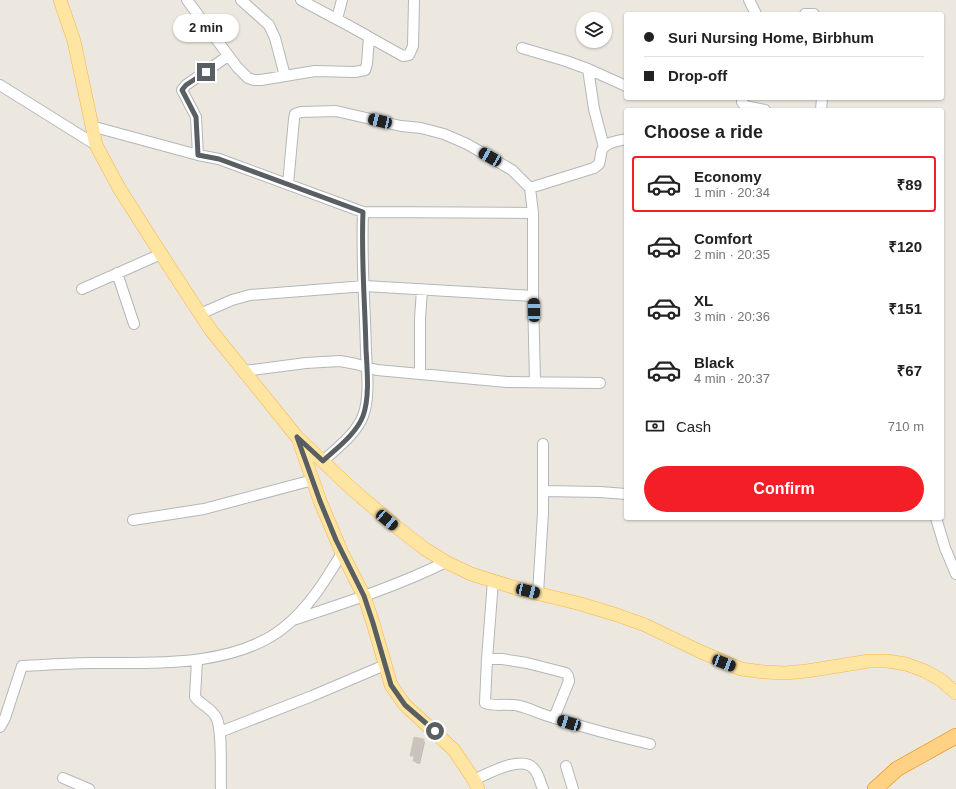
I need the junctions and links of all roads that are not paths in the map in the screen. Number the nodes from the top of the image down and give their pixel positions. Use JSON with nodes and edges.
{"nodes":[{"id":1,"x":60,"y":0,"type":"edge"},
{"id":2,"x":187,"y":0,"type":"edge"},
{"id":3,"x":241,"y":0,"type":"edge"},
{"id":4,"x":302,"y":0,"type":"edge"},
{"id":5,"x":342,"y":0,"type":"edge"},
{"id":6,"x":414,"y":0,"type":"edge"},
{"id":7,"x":749,"y":0,"type":"edge"},
{"id":8,"x":755,"y":12,"type":"edge"},
{"id":9,"x":337,"y":19,"type":"junction"},
{"id":10,"x":369,"y":37,"type":"junction"},
{"id":11,"x":522,"y":48,"type":"dead end"},
{"id":12,"x":228,"y":56,"type":"junction"},
{"id":13,"x":588,"y":69,"type":"junction"},
{"id":14,"x":285,"y":76,"type":"junction"},
{"id":15,"x":0,"y":85,"type":"edge"},
{"id":16,"x":624,"y":85,"type":"edge"},
{"id":17,"x":742,"y":100,"type":"edge"},
{"id":18,"x":754,"y":108,"type":"edge"},
{"id":19,"x":91,"y":126,"type":"junction"},
{"id":20,"x":624,"y":140,"type":"edge"},
{"id":21,"x":96,"y":145,"type":"junction"},
{"id":22,"x":604,"y":147,"type":"junction"},
{"id":23,"x":198,"y":155,"type":"junction"},
{"id":24,"x":288,"y":184,"type":"junction"},
{"id":25,"x":530,"y":188,"type":"junction"},
{"id":26,"x":363,"y":212,"type":"junction"},
{"id":27,"x":533,"y":213,"type":"junction"},
{"id":28,"x":161,"y":254,"type":"junction"},
{"id":29,"x":117,"y":273,"type":"junction"},
{"id":30,"x":364,"y":286,"type":"junction"},
{"id":31,"x":82,"y":289,"type":"dead end"},
{"id":32,"x":422,"y":290,"type":"junction"},
{"id":33,"x":533,"y":296,"type":"junction"},
{"id":34,"x":200,"y":314,"type":"junction"},
{"id":35,"x":134,"y":324,"type":"dead end"},
{"id":36,"x":366,"y":367,"type":"junction"},
{"id":37,"x":244,"y":370,"type":"junction"},
{"id":38,"x":420,"y":374,"type":"junction"},
{"id":39,"x":535,"y":382,"type":"junction"},
{"id":40,"x":600,"y":383,"type":"dead end"},
{"id":41,"x":297,"y":437,"type":"junction"},
{"id":42,"x":543,"y":444,"type":"dead end"},
{"id":43,"x":323,"y":461,"type":"junction"},
{"id":44,"x":313,"y":480,"type":"junction"},
{"id":45,"x":543,"y":491,"type":"junction"},
{"id":46,"x":624,"y":494,"type":"edge"},
{"id":47,"x":133,"y":520,"type":"dead end"},
{"id":48,"x":937,"y":520,"type":"edge"},
{"id":49,"x":342,"y":553,"type":"junction"},
{"id":50,"x":446,"y":562,"type":"junction"},
{"id":51,"x":956,"y":574,"type":"edge"},
{"id":52,"x":493,"y":581,"type":"junction"},
{"id":53,"x":538,"y":593,"type":"junction"},
{"id":54,"x":364,"y":596,"type":"junction"},
{"id":55,"x":291,"y":621,"type":"junction"},
{"id":56,"x":487,"y":659,"type":"junction"},
{"id":57,"x":196,"y":660,"type":"junction"},
{"id":58,"x":385,"y":665,"type":"junction"},
{"id":59,"x":956,"y":693,"type":"edge"},
{"id":60,"x":554,"y":718,"type":"junction"},
{"id":61,"x":0,"y":727,"type":"edge"},
{"id":62,"x":220,"y":732,"type":"junction"},
{"id":63,"x":956,"y":736,"type":"edge"},
{"id":64,"x":650,"y":744,"type":"dead end"},
{"id":65,"x":956,"y":747,"type":"edge"},
{"id":66,"x":566,"y":766,"type":"dead end"},
{"id":67,"x":63,"y":778,"type":"dead end"},
{"id":68,"x":476,"y":785,"type":"edge"},
{"id":69,"x":876,"y":788,"type":"edge"},
{"id":70,"x":89,"y":789,"type":"edge"},
{"id":71,"x":221,"y":789,"type":"edge"},
{"id":72,"x":543,"y":789,"type":"edge"},
{"id":73,"x":573,"y":789,"type":"edge"}],
"edges":[{"from":1,"to":19,"type":"main road"},
{"from":2,"to":12,"type":"street"},
{"from":3,"to":14,"type":"street"},
{"from":4,"to":9,"type":"street"},
{"from":5,"to":9,"type":"street"},
{"from":6,"to":10,"type":"street"},
{"from":7,"to":8,"type":"street"},
{"from":9,"to":10,"type":"street"},
{"from":10,"to":14,"type":"street"},
{"from":11,"to":13,"type":"street"},
{"from":12,"to":14,"type":"street"},
{"from":12,"to":23,"type":"street"},
{"from":13,"to":16,"type":"street"},
{"from":13,"to":22,"type":"street"},
{"from":15,"to":21,"type":"street"},
{"from":17,"to":18,"type":"street"},
{"from":19,"to":21,"type":"main road"},
{"from":19,"to":23,"type":"street"},
{"from":20,"to":22,"type":"street"},
{"from":21,"to":28,"type":"main road"},
{"from":22,"to":25,"type":"street"},
{"from":23,"to":24,"type":"street"},
{"from":24,"to":25,"type":"street"},
{"from":24,"to":26,"type":"street"},
{"from":25,"to":27,"type":"street"},
{"from":26,"to":27,"type":"street"},
{"from":26,"to":30,"type":"street"},
{"from":27,"to":33,"type":"street"},
{"from":28,"to":29,"type":"street"},
{"from":28,"to":34,"type":"main road"},
{"from":29,"to":31,"type":"street"},
{"from":29,"to":35,"type":"street"},
{"from":30,"to":32,"type":"street"},
{"from":30,"to":34,"type":"street"},
{"from":30,"to":36,"type":"street"},
{"from":32,"to":33,"type":"street"},
{"from":32,"to":38,"type":"street"},
{"from":33,"to":39,"type":"street"},
{"from":34,"to":37,"type":"main road"},
{"from":36,"to":37,"type":"street"},
{"from":36,"to":38,"type":"street"},
{"from":36,"to":43,"type":"street"},
{"from":37,"to":41,"type":"main road"},
{"from":38,"to":39,"type":"street"},
{"from":39,"to":40,"type":"street"},
{"from":41,"to":43,"type":"main road"},
{"from":41,"to":44,"type":"main road"},
{"from":42,"to":45,"type":"street"},
{"from":43,"to":50,"type":"main road"},
{"from":44,"to":47,"type":"street"},
{"from":44,"to":49,"type":"main road"},
{"from":45,"to":46,"type":"street"},
{"from":45,"to":53,"type":"street"},
{"from":48,"to":51,"type":"street"},
{"from":49,"to":54,"type":"main road"},
{"from":49,"to":55,"type":"street"},
{"from":50,"to":52,"type":"main road"},
{"from":50,"to":54,"type":"street"},
{"from":52,"to":53,"type":"main road"},
{"from":52,"to":56,"type":"street"},
{"from":53,"to":59,"type":"main road"},
{"from":54,"to":55,"type":"street"},
{"from":54,"to":58,"type":"main road"},
{"from":55,"to":57,"type":"street"},
{"from":56,"to":60,"type":"street"},
{"from":56,"to":60,"type":"street"},
{"from":57,"to":61,"type":"street"},
{"from":57,"to":62,"type":"street"},
{"from":58,"to":62,"type":"street"},
{"from":58,"to":68,"type":"main road"},
{"from":60,"to":64,"type":"street"},
{"from":62,"to":71,"type":"street"},
{"from":63,"to":69,"type":"highway"},
{"from":65,"to":69,"type":"highway"},
{"from":66,"to":73,"type":"street"},
{"from":67,"to":70,"type":"street"},
{"from":68,"to":72,"type":"street"}]}
